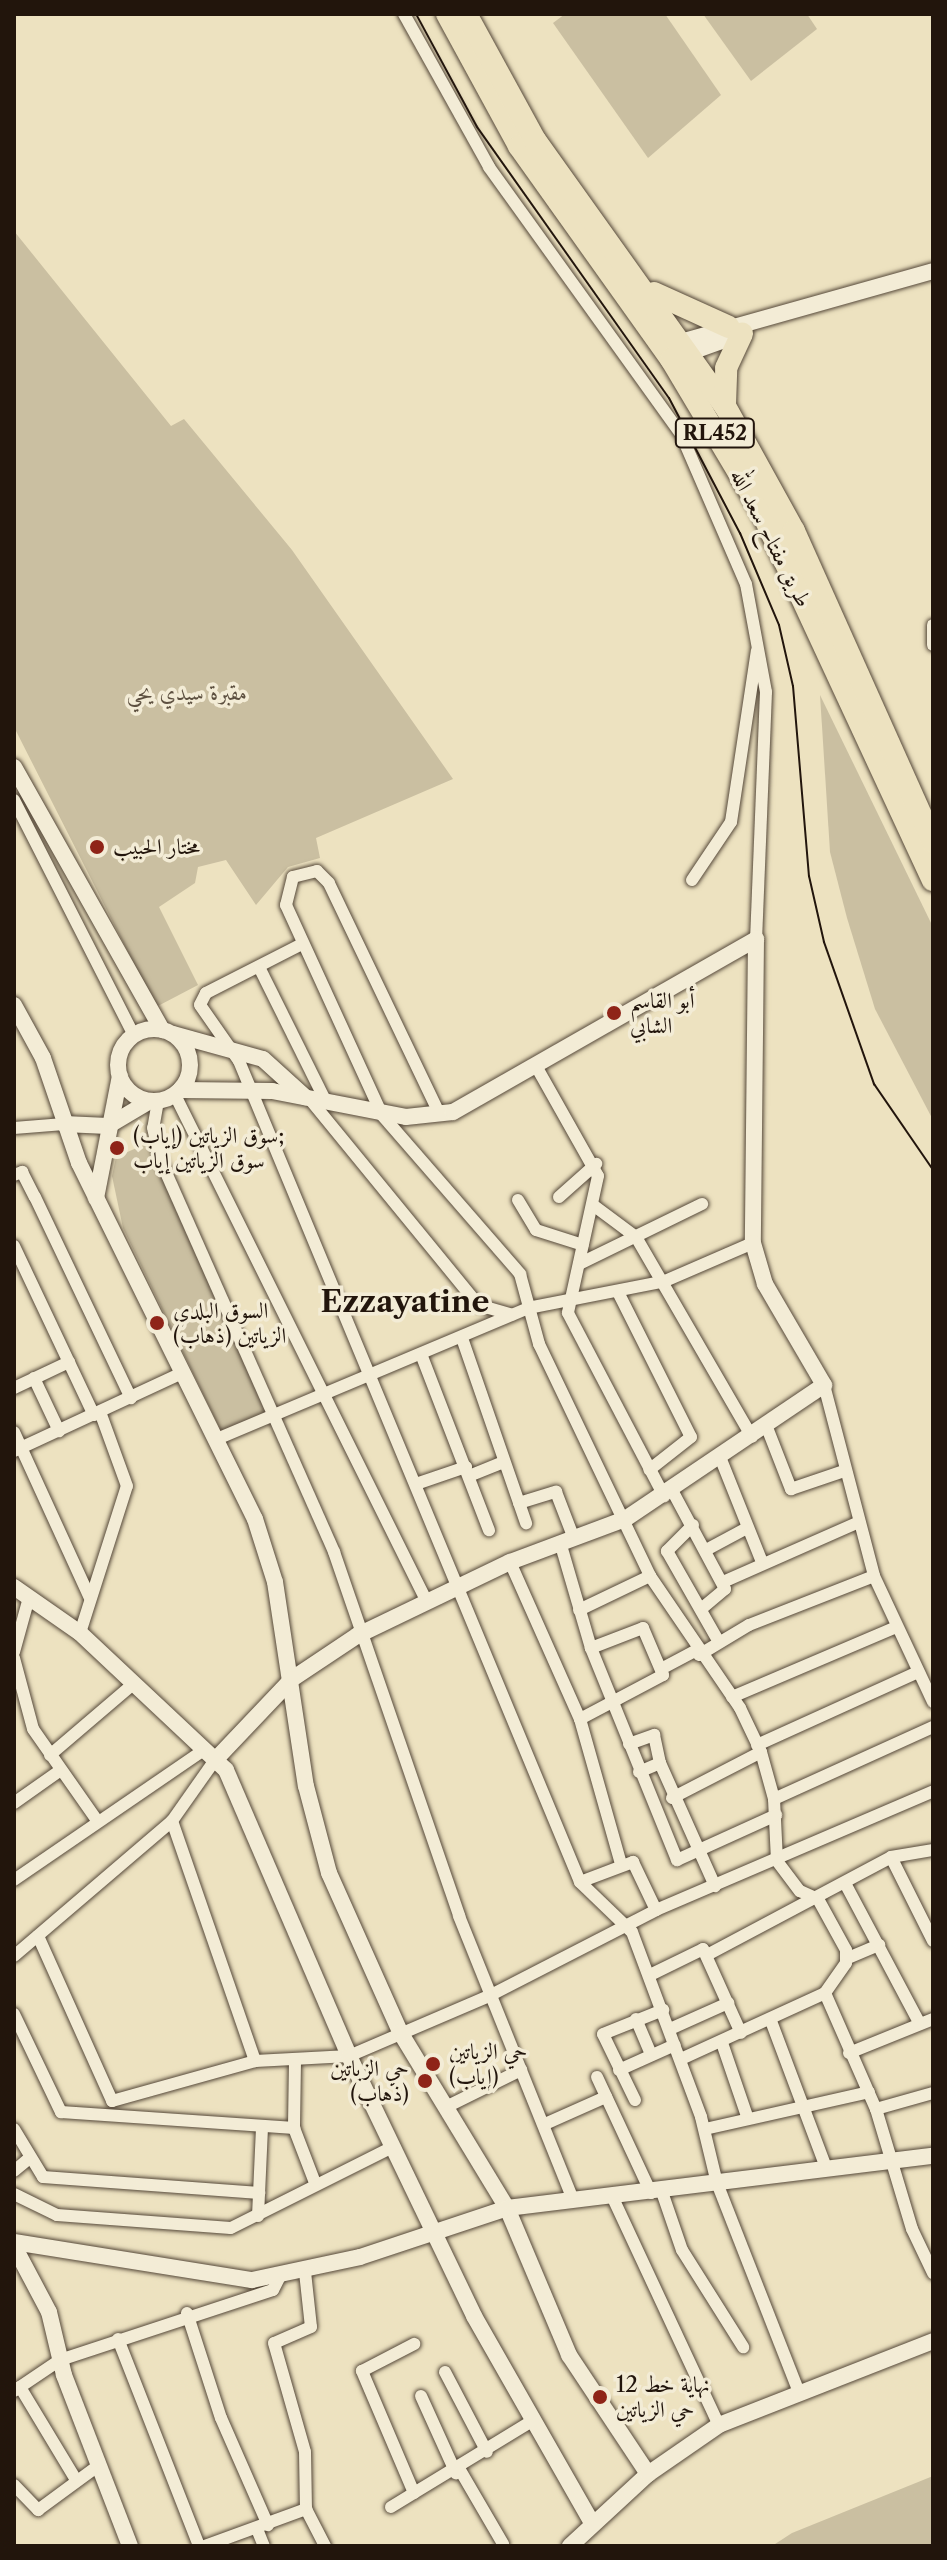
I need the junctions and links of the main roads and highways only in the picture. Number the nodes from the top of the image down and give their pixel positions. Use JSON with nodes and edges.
{"nodes":[{"id":1,"x":447,"y":14,"type":"edge"},
{"id":2,"x":466,"y":14,"type":"edge"},
{"id":3,"x":648,"y":289,"type":"junction"},
{"id":4,"x":676,"y":350,"type":"junction"},
{"id":5,"x":725,"y":406,"type":"junction"},
{"id":6,"x":933,"y":842,"type":"edge"},
{"id":7,"x":933,"y":880,"type":"edge"}],
"edges":[{"from":1,"to":4,"type":"highway","name":"طريق مفتاح سعد الله","number":"RL452"},
{"from":2,"to":3,"type":"highway","name":"طريق مفتاح سعد الله","number":"RL452"},
{"from":3,"to":4,"type":"highway","name":"طريق مفتاح سعد الله","number":"RL452"},
{"from":3,"to":5,"type":"highway"},
{"from":4,"to":5,"type":"highway","name":"طريق مفتاح سعد الله","number":"RL452"},
{"from":4,"to":7,"type":"highway","name":"طريق مفتاح سعد الله","number":"RL452"},
{"from":5,"to":6,"type":"highway","name":"طريق مفتاح سعد الله","number":"RL452"}]}
